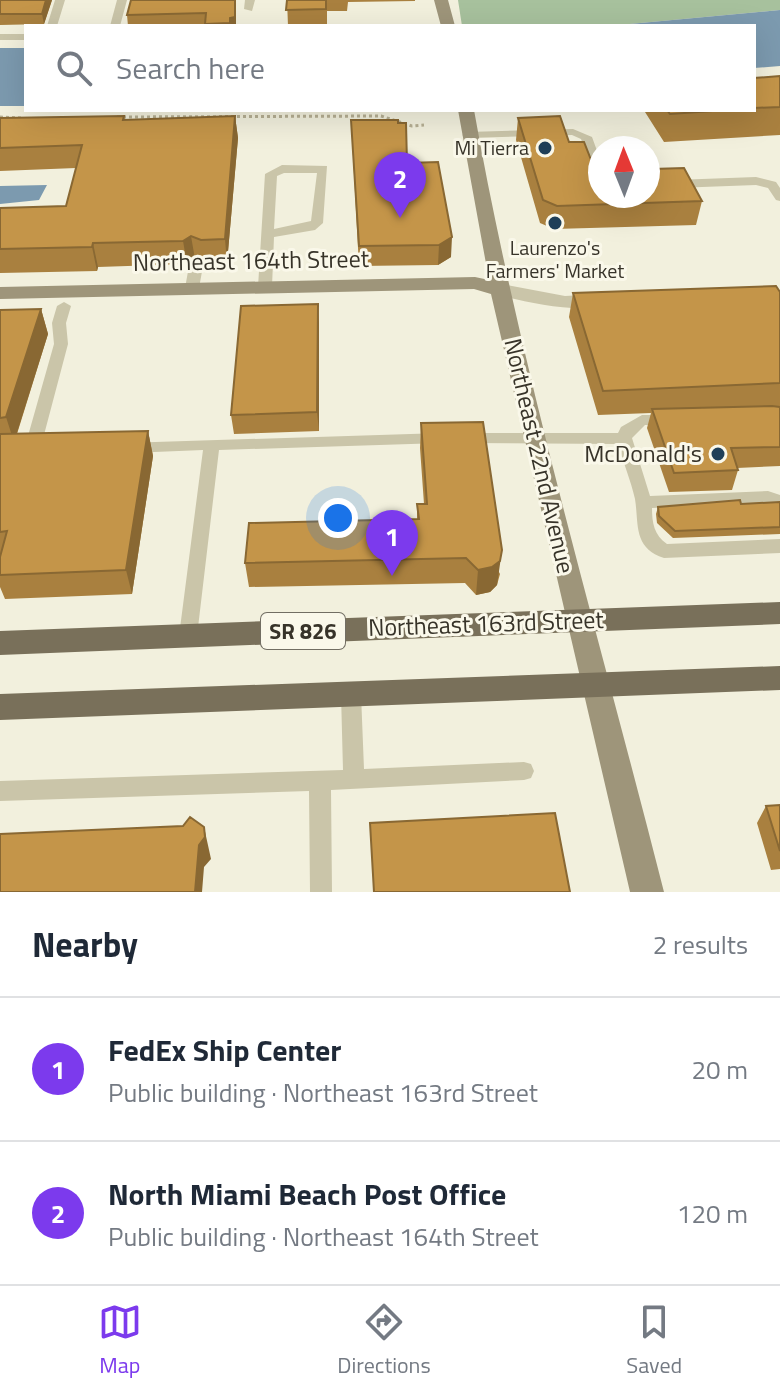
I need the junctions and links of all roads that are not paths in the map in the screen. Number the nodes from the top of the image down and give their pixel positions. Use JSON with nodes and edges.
{"nodes":[{"id":1,"x":60,"y":0,"type":"edge"},
{"id":2,"x":122,"y":0,"type":"edge"},
{"id":3,"x":441,"y":0,"type":"edge"},
{"id":4,"x":53,"y":24,"type":"edge"},
{"id":5,"x":116,"y":24,"type":"edge"},
{"id":6,"x":447,"y":24,"type":"edge"},
{"id":7,"x":0,"y":37,"type":"edge"},
{"id":8,"x":24,"y":37,"type":"edge"},
{"id":9,"x":466,"y":112,"type":"edge"},
{"id":10,"x":468,"y":135,"type":"junction"},
{"id":11,"x":588,"y":142,"type":"edge"},
{"id":12,"x":660,"y":185,"type":"edge"},
{"id":13,"x":780,"y":197,"type":"edge"},
{"id":14,"x":269,"y":234,"type":"junction"},
{"id":15,"x":196,"y":266,"type":"dead end"},
{"id":16,"x":265,"y":287,"type":"junction"},
{"id":17,"x":192,"y":288,"type":"junction"},
{"id":18,"x":501,"y":290,"type":"junction"},
{"id":19,"x":0,"y":293,"type":"edge"},
{"id":20,"x":627,"y":300,"type":"edge"},
{"id":21,"x":64,"y":306,"type":"junction"},
{"id":22,"x":0,"y":307,"type":"edge"},
{"id":23,"x":688,"y":419,"type":"edge"},
{"id":24,"x":535,"y":436,"type":"junction"},
{"id":25,"x":624,"y":438,"type":"junction"},
{"id":26,"x":212,"y":444,"type":"junction"},
{"id":27,"x":108,"y":448,"type":"edge"},
{"id":28,"x":11,"y":450,"type":"edge"},
{"id":29,"x":780,"y":501,"type":"edge"},
{"id":30,"x":644,"y":502,"type":"junction"},
{"id":31,"x":780,"y":546,"type":"edge"},
{"id":32,"x":780,"y":613,"type":"edge"},
{"id":33,"x":578,"y":621,"type":"junction"},
{"id":34,"x":188,"y":636,"type":"junction"},
{"id":35,"x":0,"y":643,"type":"edge"},
{"id":36,"x":780,"y":678,"type":"edge"},
{"id":37,"x":596,"y":685,"type":"junction"},
{"id":38,"x":351,"y":694,"type":"junction"},
{"id":39,"x":0,"y":707,"type":"edge"},
{"id":40,"x":524,"y":771,"type":"dead end"},
{"id":41,"x":354,"y":777,"type":"junction"},
{"id":42,"x":320,"y":781,"type":"junction"},
{"id":43,"x":0,"y":791,"type":"edge"},
{"id":44,"x":307,"y":892,"type":"edge"},
{"id":45,"x":321,"y":892,"type":"edge"},
{"id":46,"x":647,"y":892,"type":"edge"}],
"edges":[{"from":1,"to":4,"type":"lane"},
{"from":2,"to":5,"type":"lane"},
{"from":3,"to":6,"type":"street"},
{"from":7,"to":8,"type":"lane"},
{"from":9,"to":10,"type":"street","name":"Northeast 22nd Avenue"},
{"from":10,"to":11,"type":"lane"},
{"from":10,"to":18,"type":"street","name":"Northeast 22nd Avenue"},
{"from":12,"to":13,"type":"lane"},
{"from":14,"to":14,"type":"lane"},
{"from":14,"to":16,"type":"lane"},
{"from":15,"to":17,"type":"lane"},
{"from":16,"to":17,"type":"street","name":"Northeast 164th Street"},
{"from":16,"to":18,"type":"street","name":"Northeast 164th Street"},
{"from":17,"to":19,"type":"street","name":"Northeast 164th Street"},
{"from":18,"to":20,"type":"street","name":"Northeast 164th Street"},
{"from":18,"to":21,"type":"street","name":"Northeast 164th Street"},
{"from":18,"to":24,"type":"street","name":"Northeast 22nd Avenue"},
{"from":21,"to":22,"type":"street","name":"Northeast 164th Street"},
{"from":21,"to":28,"type":"lane"},
{"from":23,"to":25,"type":"lane"},
{"from":24,"to":25,"type":"lane"},
{"from":24,"to":26,"type":"lane"},
{"from":24,"to":33,"type":"street","name":"Northeast 22nd Avenue"},
{"from":25,"to":30,"type":"lane"},
{"from":26,"to":27,"type":"lane"},
{"from":26,"to":34,"type":"lane"},
{"from":29,"to":30,"type":"lane"},
{"from":30,"to":31,"type":"lane"},
{"from":32,"to":33,"type":"main road","name":"Northeast 163rd Street","number":"SR 826"},
{"from":33,"to":34,"type":"main road","name":"Northeast 163rd Street","number":"SR 826"},
{"from":33,"to":37,"type":"street","name":"Northeast 22nd Avenue"},
{"from":34,"to":35,"type":"main road","name":"Northeast 163rd Street","number":"SR 826"},
{"from":36,"to":37,"type":"main road"},
{"from":37,"to":38,"type":"main road"},
{"from":37,"to":46,"type":"street","name":"Northeast 22nd Avenue"},
{"from":38,"to":39,"type":"main road"},
{"from":38,"to":41,"type":"lane"},
{"from":40,"to":41,"type":"lane"},
{"from":41,"to":42,"type":"lane"},
{"from":42,"to":43,"type":"lane"},
{"from":42,"to":45,"type":"lane"},
{"from":44,"to":45,"type":"lane"}]}
